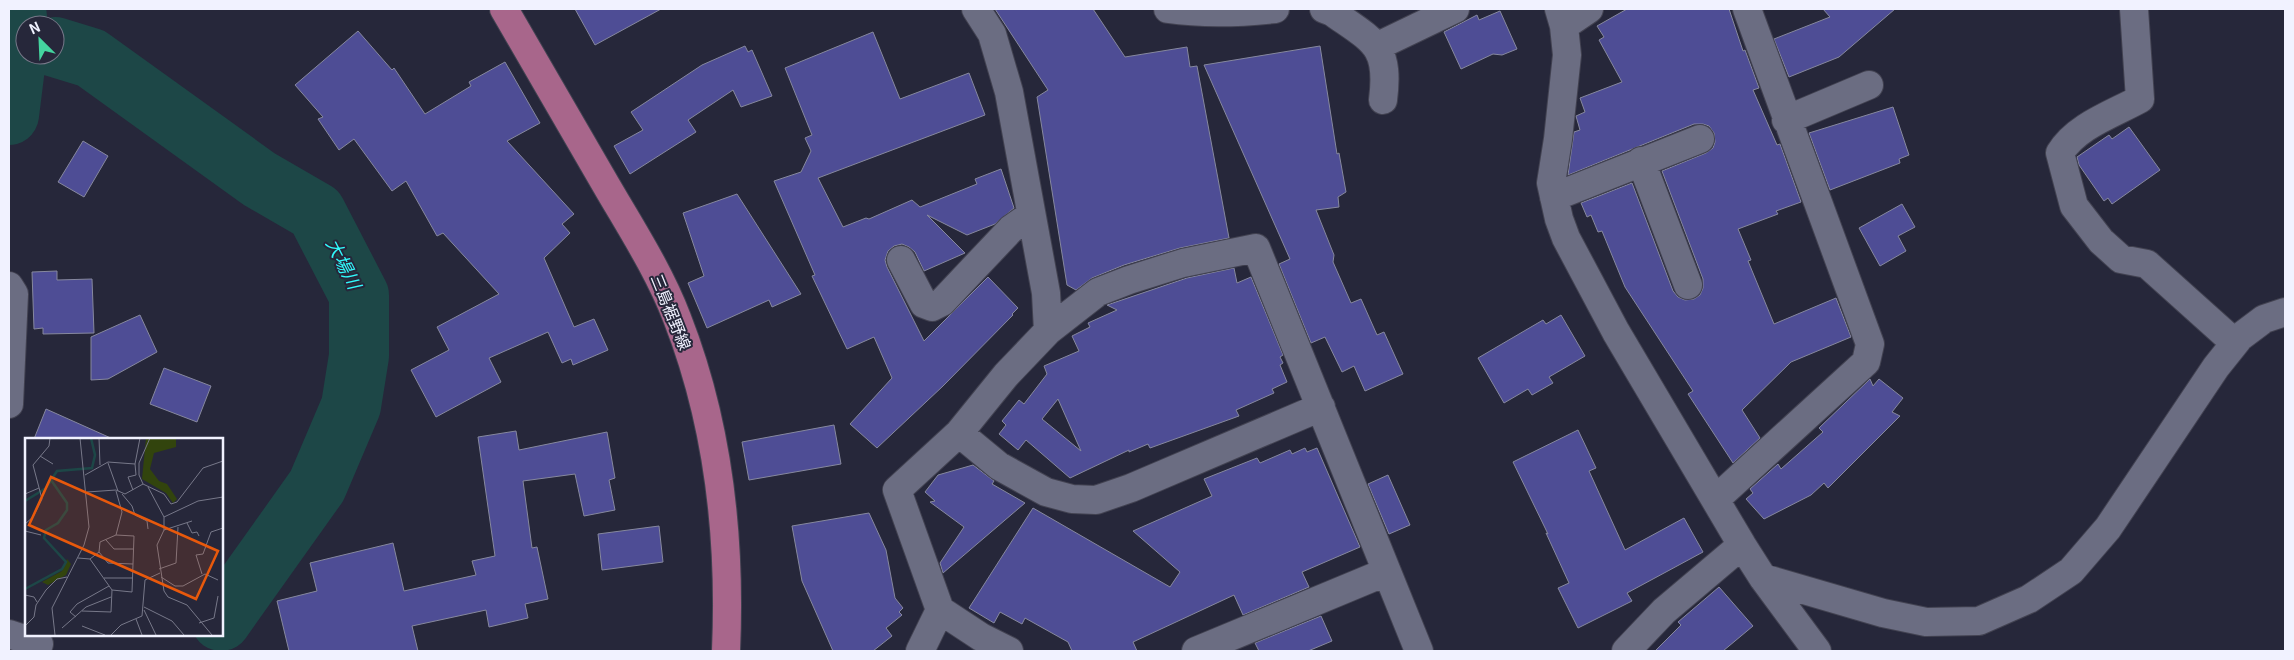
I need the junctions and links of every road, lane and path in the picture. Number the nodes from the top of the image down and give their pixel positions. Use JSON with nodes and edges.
{"nodes":[{"id":1,"x":504,"y":9,"type":"edge"},
{"id":2,"x":976,"y":9,"type":"edge"},
{"id":3,"x":1168,"y":9,"type":"edge"},
{"id":4,"x":1275,"y":9,"type":"edge"},
{"id":5,"x":1324,"y":9,"type":"edge"},
{"id":6,"x":1455,"y":9,"type":"edge"},
{"id":7,"x":1590,"y":9,"type":"edge"},
{"id":8,"x":1746,"y":9,"type":"edge"},
{"id":9,"x":2134,"y":9,"type":"edge"},
{"id":10,"x":1561,"y":17,"type":"edge"},
{"id":11,"x":1378,"y":46,"type":"junction"},
{"id":12,"x":1869,"y":85,"type":"dead end"},
{"id":13,"x":1384,"y":100,"type":"dead end"},
{"id":14,"x":1786,"y":120,"type":"junction"},
{"id":15,"x":1700,"y":139,"type":"dead end"},
{"id":16,"x":1641,"y":161,"type":"junction"},
{"id":17,"x":1554,"y":197,"type":"junction"},
{"id":18,"x":1032,"y":216,"type":"junction"},
{"id":19,"x":901,"y":260,"type":"dead end"},
{"id":20,"x":1688,"y":285,"type":"dead end"},
{"id":21,"x":9,"y":286,"type":"edge"},
{"id":22,"x":2285,"y":312,"type":"edge"},
{"id":23,"x":1048,"y":331,"type":"junction"},
{"id":24,"x":2235,"y":343,"type":"junction"},
{"id":25,"x":9,"y":404,"type":"edge"},
{"id":26,"x":1322,"y":407,"type":"junction"},
{"id":27,"x":959,"y":433,"type":"junction"},
{"id":28,"x":1716,"y":499,"type":"junction"},
{"id":29,"x":1742,"y":545,"type":"junction"},
{"id":30,"x":1386,"y":572,"type":"junction"},
{"id":31,"x":1762,"y":578,"type":"junction"},
{"id":32,"x":940,"y":610,"type":"junction"},
{"id":33,"x":9,"y":634,"type":"edge"},
{"id":34,"x":39,"y":644,"type":"dead end"},
{"id":35,"x":726,"y":651,"type":"edge"},
{"id":36,"x":920,"y":651,"type":"edge"},
{"id":37,"x":1009,"y":651,"type":"edge"},
{"id":38,"x":1196,"y":651,"type":"edge"},
{"id":39,"x":1419,"y":651,"type":"edge"},
{"id":40,"x":1626,"y":651,"type":"edge"},
{"id":41,"x":1817,"y":651,"type":"edge"}],
"edges":[{"from":1,"to":35,"type":"main road","name":"三島裾野線"},
{"from":2,"to":18,"type":"street"},
{"from":3,"to":4,"type":"street"},
{"from":5,"to":11,"type":"street"},
{"from":6,"to":11,"type":"street"},
{"from":7,"to":10,"type":"street"},
{"from":8,"to":14,"type":"street"},
{"from":9,"to":24,"type":"street"},
{"from":10,"to":17,"type":"street"},
{"from":11,"to":13,"type":"street"},
{"from":12,"to":14,"type":"street"},
{"from":14,"to":28,"type":"street"},
{"from":15,"to":16,"type":"street"},
{"from":16,"to":17,"type":"street"},
{"from":16,"to":20,"type":"street"},
{"from":17,"to":28,"type":"street"},
{"from":18,"to":19,"type":"street"},
{"from":18,"to":23,"type":"street"},
{"from":21,"to":25,"type":"street"},
{"from":22,"to":24,"type":"street"},
{"from":23,"to":26,"type":"street"},
{"from":23,"to":27,"type":"street"},
{"from":24,"to":31,"type":"street"},
{"from":26,"to":27,"type":"street"},
{"from":26,"to":30,"type":"street"},
{"from":27,"to":32,"type":"street"},
{"from":28,"to":29,"type":"street"},
{"from":29,"to":31,"type":"street"},
{"from":29,"to":40,"type":"street"},
{"from":30,"to":38,"type":"street"},
{"from":30,"to":39,"type":"street"},
{"from":31,"to":41,"type":"street"},
{"from":32,"to":36,"type":"street"},
{"from":32,"to":37,"type":"street"},
{"from":33,"to":34,"type":"street"}]}
